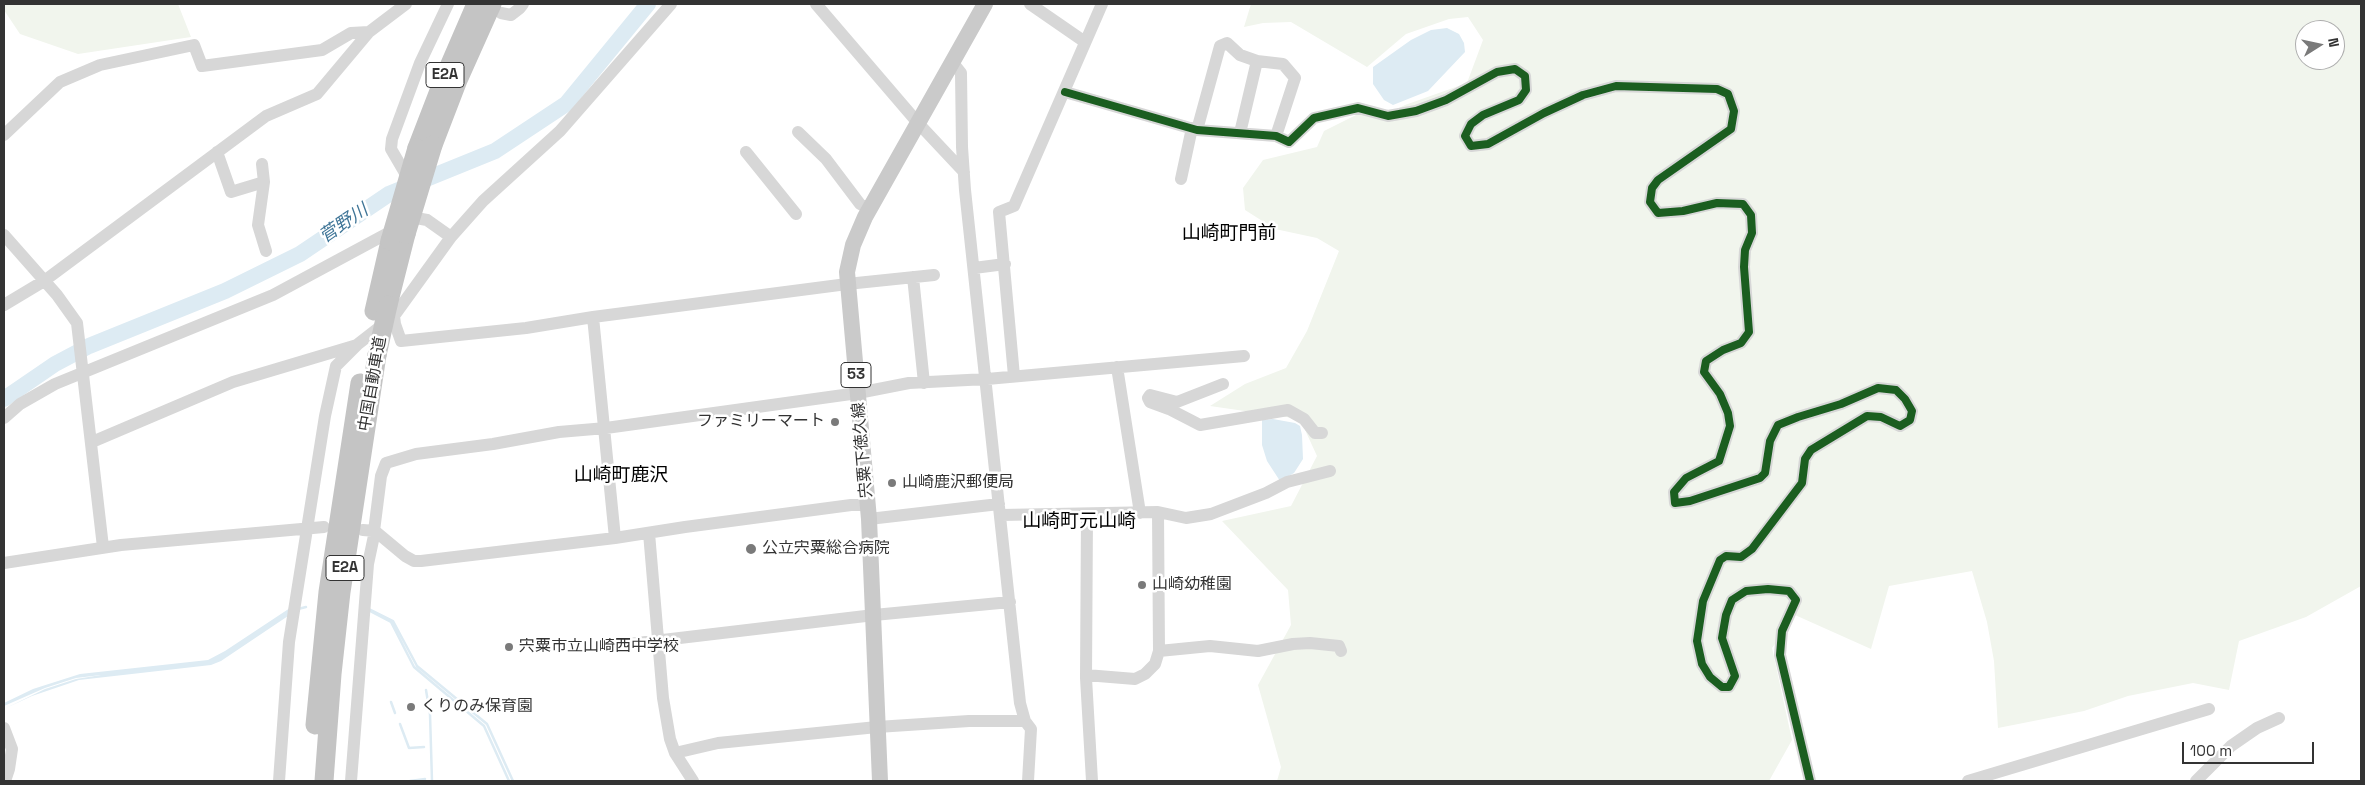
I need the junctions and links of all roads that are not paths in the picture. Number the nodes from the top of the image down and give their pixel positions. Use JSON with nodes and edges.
{"nodes":[{"id":1,"x":406,"y":4,"type":"edge"},
{"id":2,"x":448,"y":4,"type":"edge"},
{"id":3,"x":476,"y":4,"type":"edge"},
{"id":4,"x":523,"y":4,"type":"edge"},
{"id":5,"x":671,"y":4,"type":"edge"},
{"id":6,"x":816,"y":4,"type":"edge"},
{"id":7,"x":985,"y":4,"type":"edge"},
{"id":8,"x":1030,"y":4,"type":"edge"},
{"id":9,"x":1102,"y":4,"type":"edge"},
{"id":10,"x":497,"y":8,"type":"edge"},
{"id":11,"x":369,"y":32,"type":"junction"},
{"id":12,"x":1085,"y":42,"type":"junction"},
{"id":13,"x":1256,"y":61,"type":"junction"},
{"id":14,"x":953,"y":63,"type":"junction"},
{"id":15,"x":1065,"y":92,"type":"junction"},
{"id":16,"x":918,"y":123,"type":"junction"},
{"id":17,"x":1194,"y":129,"type":"junction"},
{"id":18,"x":798,"y":132,"type":"dead end"},
{"id":19,"x":1240,"y":133,"type":"junction"},
{"id":20,"x":4,"y":136,"type":"edge"},
{"id":21,"x":1276,"y":136,"type":"junction"},
{"id":22,"x":425,"y":146,"type":"junction"},
{"id":23,"x":217,"y":152,"type":"junction"},
{"id":24,"x":746,"y":152,"type":"dead end"},
{"id":25,"x":262,"y":164,"type":"dead end"},
{"id":26,"x":405,"y":172,"type":"dead end"},
{"id":27,"x":964,"y":172,"type":"junction"},
{"id":28,"x":1181,"y":179,"type":"dead end"},
{"id":29,"x":264,"y":182,"type":"junction"},
{"id":30,"x":870,"y":209,"type":"junction"},
{"id":31,"x":796,"y":214,"type":"dead end"},
{"id":32,"x":4,"y":235,"type":"edge"},
{"id":33,"x":451,"y":237,"type":"junction"},
{"id":34,"x":266,"y":251,"type":"dead end"},
{"id":35,"x":1005,"y":264,"type":"junction"},
{"id":36,"x":974,"y":268,"type":"junction"},
{"id":37,"x":934,"y":276,"type":"dead end"},
{"id":38,"x":913,"y":277,"type":"junction"},
{"id":39,"x":44,"y":281,"type":"junction"},
{"id":40,"x":847,"y":284,"type":"junction"},
{"id":41,"x":4,"y":305,"type":"edge"},
{"id":42,"x":385,"y":311,"type":"junction"},
{"id":43,"x":593,"y":317,"type":"junction"},
{"id":44,"x":367,"y":353,"type":"junction"},
{"id":45,"x":1244,"y":356,"type":"dead end"},
{"id":46,"x":1116,"y":367,"type":"junction"},
{"id":47,"x":84,"y":371,"type":"junction"},
{"id":48,"x":1014,"y":376,"type":"junction"},
{"id":49,"x":987,"y":379,"type":"junction"},
{"id":50,"x":924,"y":383,"type":"junction"},
{"id":51,"x":1223,"y":384,"type":"dead end"},
{"id":52,"x":858,"y":393,"type":"junction"},
{"id":53,"x":4,"y":418,"type":"edge"},
{"id":54,"x":606,"y":428,"type":"junction"},
{"id":55,"x":1322,"y":433,"type":"dead end"},
{"id":56,"x":92,"y":442,"type":"junction"},
{"id":57,"x":1330,"y":470,"type":"dead end"},
{"id":58,"x":1000,"y":510,"type":"junction"},
{"id":59,"x":869,"y":512,"type":"junction"},
{"id":60,"x":1158,"y":512,"type":"junction"},
{"id":61,"x":1140,"y":513,"type":"junction"},
{"id":62,"x":1087,"y":514,"type":"junction"},
{"id":63,"x":324,"y":527,"type":"dead end"},
{"id":64,"x":307,"y":528,"type":"junction"},
{"id":65,"x":370,"y":531,"type":"junction"},
{"id":66,"x":649,"y":533,"type":"junction"},
{"id":67,"x":615,"y":538,"type":"junction"},
{"id":68,"x":103,"y":547,"type":"junction"},
{"id":69,"x":4,"y":563,"type":"edge"},
{"id":70,"x":1010,"y":602,"type":"junction"},
{"id":71,"x":874,"y":615,"type":"junction"},
{"id":72,"x":658,"y":640,"type":"junction"},
{"id":73,"x":612,"y":646,"type":"dead end"},
{"id":74,"x":1159,"y":650,"type":"junction"},
{"id":75,"x":1341,"y":651,"type":"dead end"},
{"id":76,"x":1086,"y":675,"type":"junction"},
{"id":77,"x":2209,"y":709,"type":"dead end"},
{"id":78,"x":2279,"y":718,"type":"dead end"},
{"id":79,"x":1025,"y":721,"type":"junction"},
{"id":80,"x":877,"y":727,"type":"junction"},
{"id":81,"x":4,"y":728,"type":"edge"},
{"id":82,"x":675,"y":753,"type":"junction"},
{"id":83,"x":5,"y":781,"type":"edge"},
{"id":84,"x":279,"y":781,"type":"edge"},
{"id":85,"x":311,"y":781,"type":"edge"},
{"id":86,"x":324,"y":781,"type":"edge"},
{"id":87,"x":351,"y":781,"type":"edge"},
{"id":88,"x":693,"y":781,"type":"edge"},
{"id":89,"x":880,"y":781,"type":"edge"},
{"id":90,"x":1028,"y":781,"type":"edge"},
{"id":91,"x":1092,"y":781,"type":"edge"},
{"id":92,"x":1810,"y":781,"type":"edge"},
{"id":93,"x":1968,"y":781,"type":"edge"},
{"id":94,"x":2196,"y":781,"type":"edge"}],
"edges":[{"from":1,"to":11,"type":"street"},
{"from":2,"to":26,"type":"street"},
{"from":3,"to":22,"type":"highway","name":"中国自動車道","number":"E2A"},
{"from":4,"to":10,"type":"street"},
{"from":5,"to":33,"type":"street"},
{"from":6,"to":16,"type":"street"},
{"from":7,"to":14,"type":"main road","name":"宍粟下徳久線","number":"53"},
{"from":8,"to":12,"type":"street"},
{"from":9,"to":12,"type":"street"},
{"from":10,"to":22,"type":"highway","name":"中国自動車道","number":"E2A"},
{"from":11,"to":20,"type":"street"},
{"from":11,"to":23,"type":"street"},
{"from":12,"to":15,"type":"street"},
{"from":13,"to":17,"type":"street"},
{"from":13,"to":19,"type":"street"},
{"from":13,"to":21,"type":"street"},
{"from":14,"to":16,"type":"main road","name":"宍粟下徳久線","number":"53"},
{"from":14,"to":27,"type":"street"},
{"from":15,"to":17,"type":"street"},
{"from":15,"to":35,"type":"street"},
{"from":16,"to":27,"type":"street"},
{"from":16,"to":30,"type":"main road","name":"宍粟下徳久線","number":"53"},
{"from":17,"to":19,"type":"street"},
{"from":17,"to":28,"type":"street"},
{"from":18,"to":30,"type":"street"},
{"from":19,"to":21,"type":"street"},
{"from":21,"to":92,"type":"street"},
{"from":22,"to":42,"type":"highway","name":"中国自動車道","number":"E2A","bridge":true},
{"from":23,"to":29,"type":"street"},
{"from":23,"to":39,"type":"street"},
{"from":24,"to":31,"type":"street"},
{"from":25,"to":29,"type":"street"},
{"from":27,"to":36,"type":"street"},
{"from":29,"to":34,"type":"street"},
{"from":30,"to":40,"type":"main road","name":"宍粟下徳久線","number":"53"},
{"from":32,"to":39,"type":"street"},
{"from":33,"to":42,"type":"street"},
{"from":33,"to":47,"type":"street"},
{"from":35,"to":36,"type":"street"},
{"from":35,"to":48,"type":"street"},
{"from":36,"to":49,"type":"street"},
{"from":37,"to":38,"type":"street"},
{"from":38,"to":40,"type":"street"},
{"from":38,"to":50,"type":"street"},
{"from":39,"to":41,"type":"street"},
{"from":39,"to":47,"type":"street"},
{"from":40,"to":43,"type":"street"},
{"from":40,"to":52,"type":"main road","name":"宍粟下徳久線","number":"53"},
{"from":42,"to":43,"type":"street"},
{"from":42,"to":44,"type":"highway","name":"中国自動車道","number":"E2A","bridge":true},
{"from":43,"to":54,"type":"street"},
{"from":44,"to":56,"type":"street"},
{"from":44,"to":64,"type":"street"},
{"from":44,"to":85,"type":"highway","name":"中国自動車道","number":"E2A"},
{"from":44,"to":86,"type":"highway","name":"中国自動車道","number":"E2A"},
{"from":45,"to":46,"type":"street"},
{"from":46,"to":48,"type":"street"},
{"from":46,"to":61,"type":"street"},
{"from":47,"to":53,"type":"street"},
{"from":47,"to":56,"type":"street"},
{"from":48,"to":49,"type":"street"},
{"from":49,"to":50,"type":"street"},
{"from":49,"to":58,"type":"street"},
{"from":50,"to":52,"type":"street"},
{"from":51,"to":55,"type":"street"},
{"from":52,"to":54,"type":"street"},
{"from":52,"to":59,"type":"main road","name":"宍粟下徳久線","number":"53"},
{"from":54,"to":65,"type":"street"},
{"from":54,"to":67,"type":"street"},
{"from":56,"to":68,"type":"street"},
{"from":57,"to":60,"type":"street"},
{"from":58,"to":59,"type":"street"},
{"from":58,"to":62,"type":"street"},
{"from":58,"to":70,"type":"street"},
{"from":59,"to":66,"type":"street"},
{"from":59,"to":71,"type":"main road","name":"宍粟下徳久線","number":"53"},
{"from":60,"to":61,"type":"street"},
{"from":60,"to":74,"type":"street"},
{"from":61,"to":62,"type":"street"},
{"from":62,"to":76,"type":"street"},
{"from":63,"to":64,"type":"street"},
{"from":64,"to":68,"type":"street"},
{"from":64,"to":84,"type":"street"},
{"from":65,"to":67,"type":"street"},
{"from":65,"to":87,"type":"street"},
{"from":66,"to":67,"type":"street"},
{"from":66,"to":72,"type":"street"},
{"from":68,"to":69,"type":"street"},
{"from":70,"to":71,"type":"street"},
{"from":70,"to":79,"type":"street"},
{"from":71,"to":72,"type":"street"},
{"from":71,"to":80,"type":"main road","name":"宍粟下徳久線","number":"53"},
{"from":72,"to":73,"type":"street"},
{"from":72,"to":82,"type":"street"},
{"from":74,"to":75,"type":"street"},
{"from":74,"to":76,"type":"street"},
{"from":76,"to":91,"type":"street"},
{"from":77,"to":93,"type":"street"},
{"from":78,"to":94,"type":"street"},
{"from":79,"to":80,"type":"street"},
{"from":79,"to":90,"type":"street"},
{"from":80,"to":82,"type":"street"},
{"from":80,"to":89,"type":"main road","name":"宍粟下徳久線","number":"53"},
{"from":81,"to":83,"type":"street"},
{"from":82,"to":88,"type":"street"}]}
